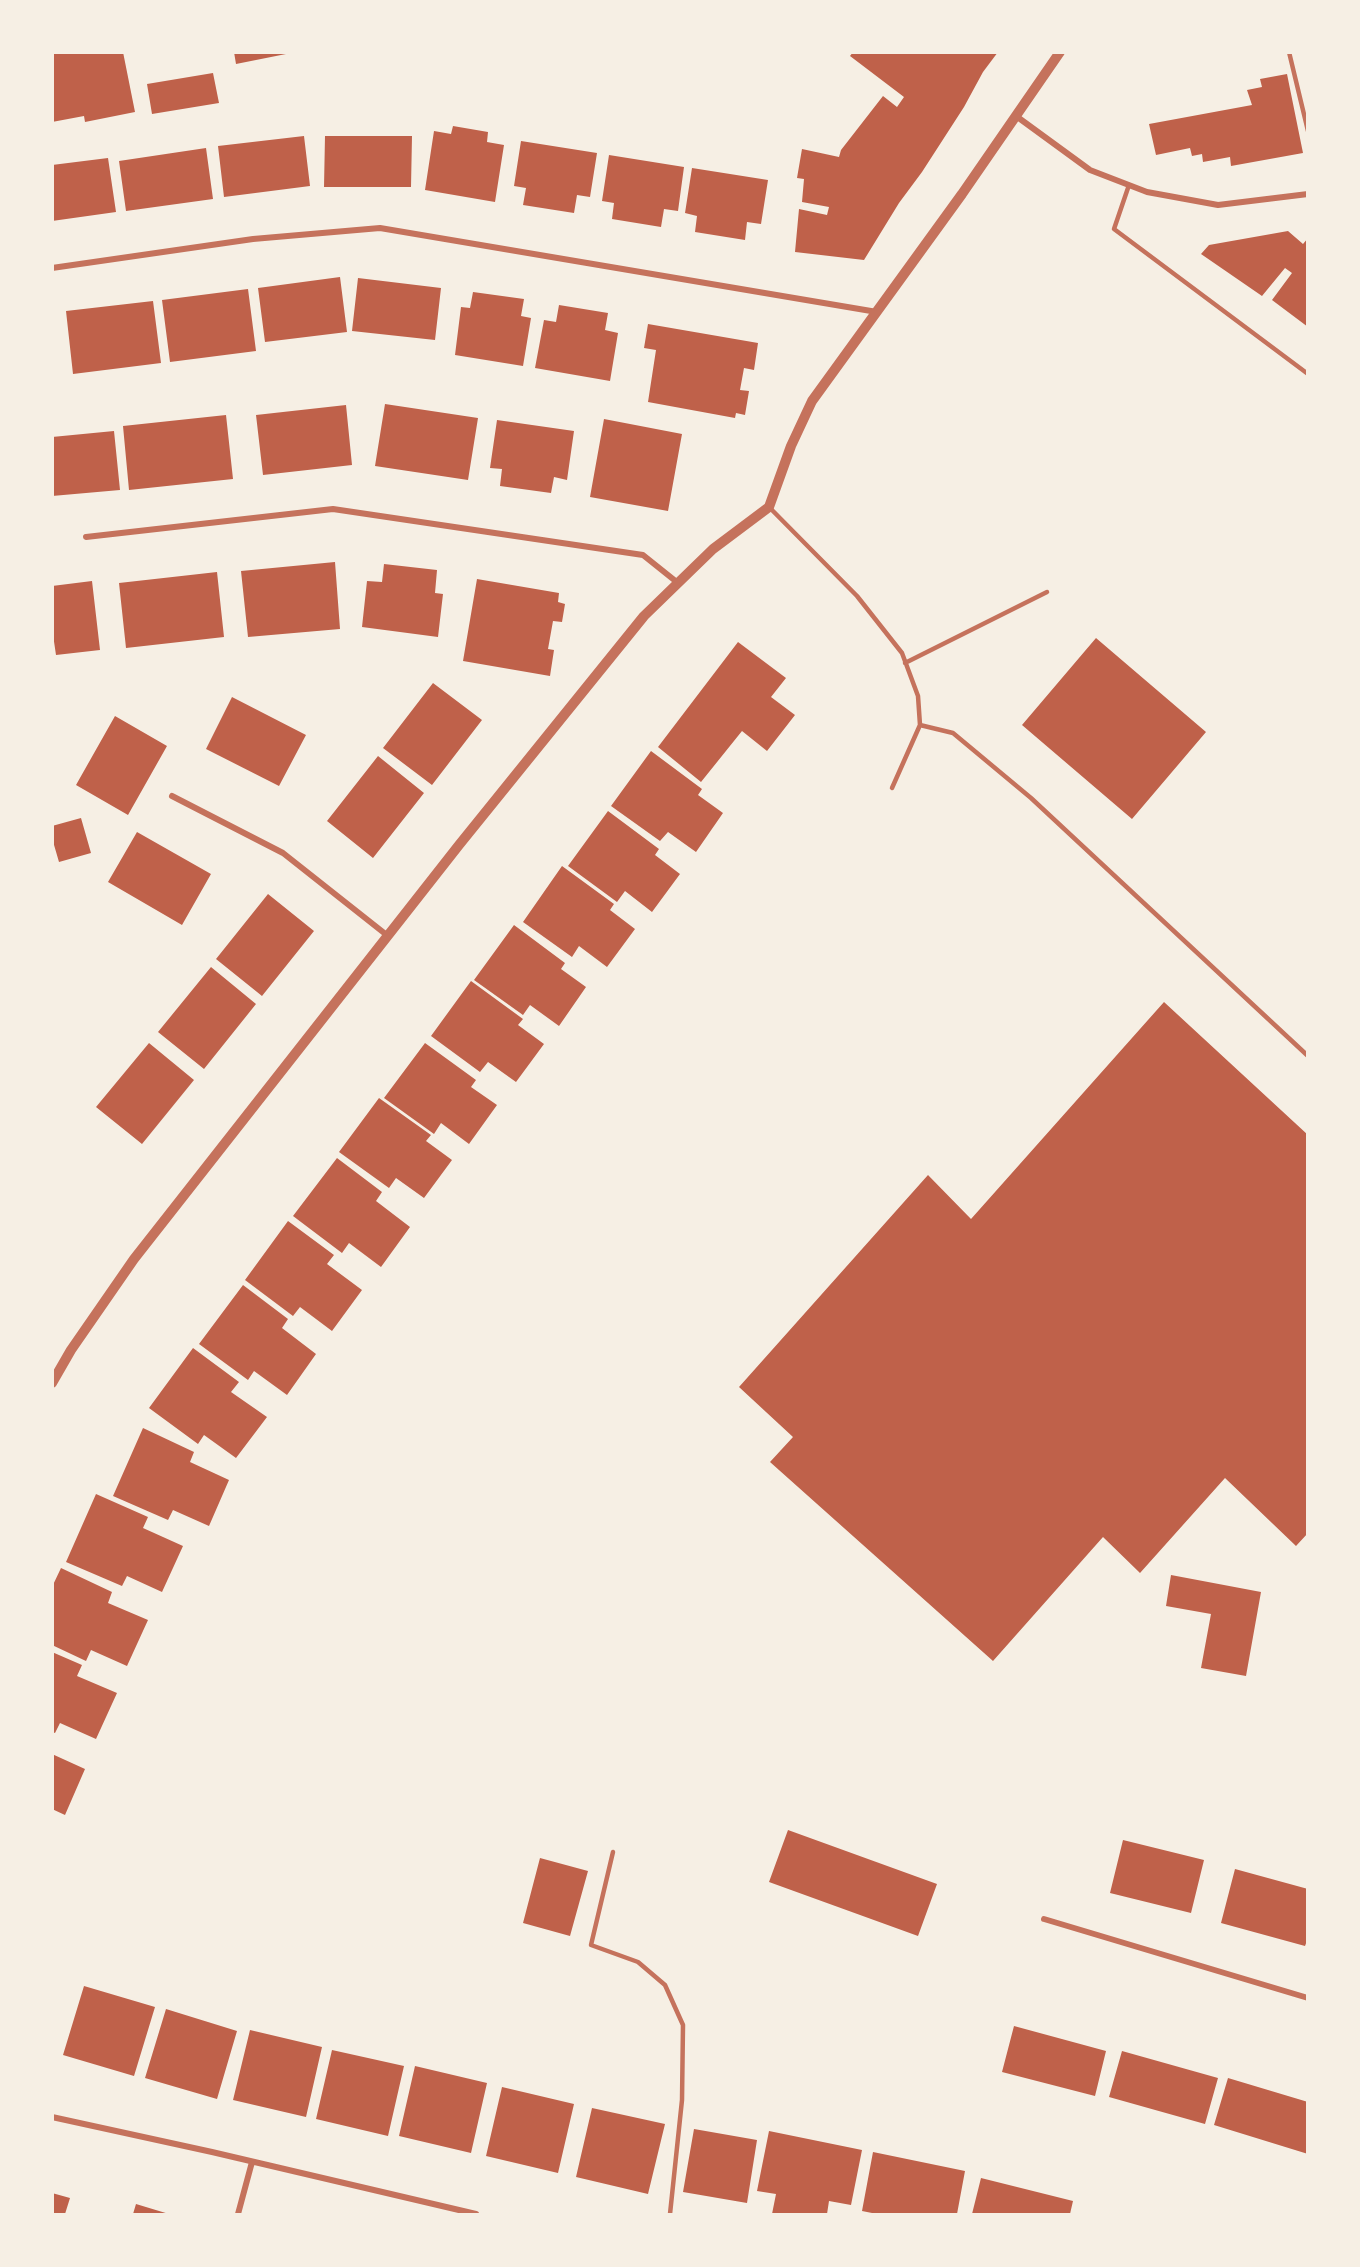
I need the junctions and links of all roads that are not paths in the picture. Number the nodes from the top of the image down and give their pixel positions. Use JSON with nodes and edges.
{"nodes":[{"id":1,"x":1060,"y":52,"type":"edge"},
{"id":2,"x":1289,"y":52,"type":"edge"},
{"id":3,"x":1016,"y":116,"type":"junction"},
{"id":4,"x":1308,"y":131,"type":"edge"},
{"id":5,"x":1129,"y":185,"type":"junction"},
{"id":6,"x":1308,"y":194,"type":"edge"},
{"id":7,"x":52,"y":268,"type":"edge"},
{"id":8,"x":877,"y":312,"type":"junction"},
{"id":9,"x":1308,"y":374,"type":"edge"},
{"id":10,"x":769,"y":507,"type":"junction"},
{"id":11,"x":86,"y":537,"type":"dead end"},
{"id":12,"x":678,"y":583,"type":"junction"},
{"id":13,"x":1047,"y":592,"type":"dead end"},
{"id":14,"x":905,"y":663,"type":"junction"},
{"id":15,"x":920,"y":725,"type":"junction"},
{"id":16,"x":892,"y":788,"type":"dead end"},
{"id":17,"x":172,"y":796,"type":"dead end"},
{"id":18,"x":388,"y":936,"type":"junction"},
{"id":19,"x":1308,"y":1056,"type":"edge"},
{"id":20,"x":52,"y":1383,"type":"edge"},
{"id":21,"x":613,"y":1852,"type":"dead end"},
{"id":22,"x":1044,"y":1919,"type":"dead end"},
{"id":23,"x":1308,"y":1998,"type":"edge"},
{"id":24,"x":52,"y":2117,"type":"edge"},
{"id":25,"x":252,"y":2162,"type":"junction"},
{"id":26,"x":238,"y":2214,"type":"edge"},
{"id":27,"x":476,"y":2214,"type":"edge"},
{"id":28,"x":670,"y":2214,"type":"edge"}],
"edges":[{"from":1,"to":3,"type":"street"},
{"from":2,"to":4,"type":"lane"},
{"from":3,"to":5,"type":"street"},
{"from":3,"to":8,"type":"street"},
{"from":5,"to":6,"type":"street"},
{"from":5,"to":9,"type":"lane"},
{"from":7,"to":8,"type":"street"},
{"from":8,"to":10,"type":"street"},
{"from":10,"to":12,"type":"street"},
{"from":10,"to":14,"type":"lane"},
{"from":11,"to":12,"type":"street"},
{"from":12,"to":18,"type":"street"},
{"from":13,"to":14,"type":"lane"},
{"from":14,"to":15,"type":"lane"},
{"from":15,"to":16,"type":"lane"},
{"from":15,"to":19,"type":"lane"},
{"from":17,"to":18,"type":"street"},
{"from":18,"to":20,"type":"street"},
{"from":21,"to":28,"type":"lane"},
{"from":22,"to":23,"type":"street"},
{"from":24,"to":25,"type":"street"},
{"from":25,"to":26,"type":"street"},
{"from":25,"to":27,"type":"street"}]}
